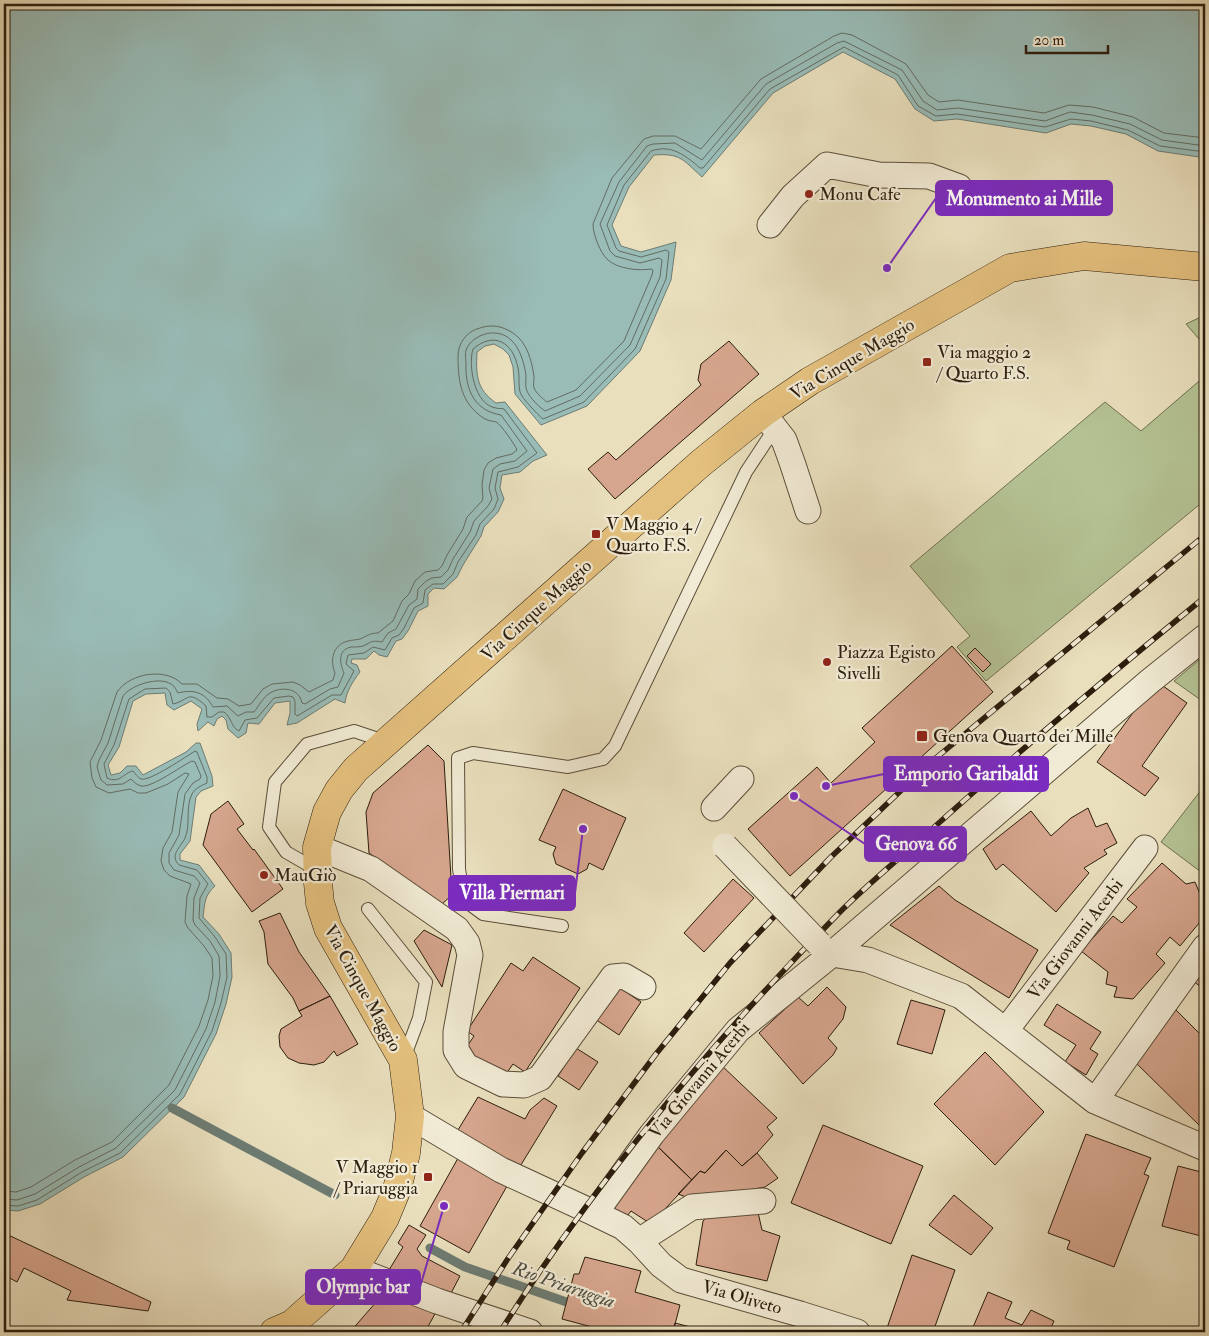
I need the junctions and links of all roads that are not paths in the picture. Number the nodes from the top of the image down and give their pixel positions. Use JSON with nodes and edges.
{"nodes":[{"id":1,"x":959,"y":187,"type":"dead end"},
{"id":2,"x":770,"y":226,"type":"dead end"},
{"id":3,"x":1205,"y":267,"type":"edge"},
{"id":4,"x":769,"y":421,"type":"junction"},
{"id":5,"x":808,"y":511,"type":"dead end"},
{"id":6,"x":1205,"y":637,"type":"edge"},
{"id":7,"x":387,"y":742,"type":"junction"},
{"id":8,"x":740,"y":779,"type":"dead end"},
{"id":9,"x":714,"y":808,"type":"dead end"},
{"id":10,"x":725,"y":846,"type":"dead end"},
{"id":11,"x":1145,"y":848,"type":"dead end"},
{"id":12,"x":317,"y":858,"type":"junction"},
{"id":13,"x":368,"y":909,"type":"dead end"},
{"id":14,"x":562,"y":926,"type":"dead end"},
{"id":15,"x":1205,"y":947,"type":"edge"},
{"id":16,"x":825,"y":949,"type":"junction"},
{"id":17,"x":643,"y":987,"type":"dead end"},
{"id":18,"x":1006,"y":1030,"type":"junction"},
{"id":19,"x":403,"y":1060,"type":"junction"},
{"id":20,"x":1095,"y":1102,"type":"junction"},
{"id":21,"x":410,"y":1116,"type":"junction"},
{"id":22,"x":1205,"y":1148,"type":"edge"},
{"id":23,"x":763,"y":1201,"type":"dead end"},
{"id":24,"x":594,"y":1212,"type":"junction"},
{"id":25,"x":639,"y":1240,"type":"junction"},
{"id":26,"x":354,"y":1269,"type":"junction"},
{"id":27,"x":291,"y":1330,"type":"edge"},
{"id":28,"x":517,"y":1330,"type":"edge"},
{"id":29,"x":858,"y":1332,"type":"edge"}],
"edges":[{"from":1,"to":2,"type":"street"},
{"from":3,"to":4,"type":"main road","name":"Via Cinque Maggio"},
{"from":4,"to":5,"type":"street"},
{"from":4,"to":7,"type":"main road","name":"Via Cinque Maggio"},
{"from":4,"to":14,"type":"lane"},
{"from":6,"to":16,"type":"street","name":"Via Giovanni Acerbi"},
{"from":7,"to":12,"type":"main road","name":"Via Cinque Maggio"},
{"from":7,"to":12,"type":"lane"},
{"from":8,"to":9,"type":"street"},
{"from":10,"to":16,"type":"street","bridge":true},
{"from":11,"to":18,"type":"street","name":"Via Giovanni Acerbi"},
{"from":12,"to":17,"type":"street"},
{"from":12,"to":19,"type":"main road","name":"Via Cinque Maggio"},
{"from":13,"to":19,"type":"lane"},
{"from":15,"to":20,"type":"street"},
{"from":16,"to":18,"type":"street"},
{"from":16,"to":24,"type":"street","name":"Via Giovanni Acerbi"},
{"from":18,"to":20,"type":"street"},
{"from":19,"to":21,"type":"main road","name":"Via Cinque Maggio"},
{"from":20,"to":22,"type":"street"},
{"from":21,"to":24,"type":"street"},
{"from":21,"to":26,"type":"main road","name":"Via Cinque Maggio"},
{"from":23,"to":25,"type":"street"},
{"from":24,"to":25,"type":"street","name":"Via Oliveto"},
{"from":25,"to":29,"type":"street","name":"Via Oliveto"},
{"from":26,"to":27,"type":"main road","name":"Via Cinque Maggio"},
{"from":26,"to":28,"type":"street"}]}
